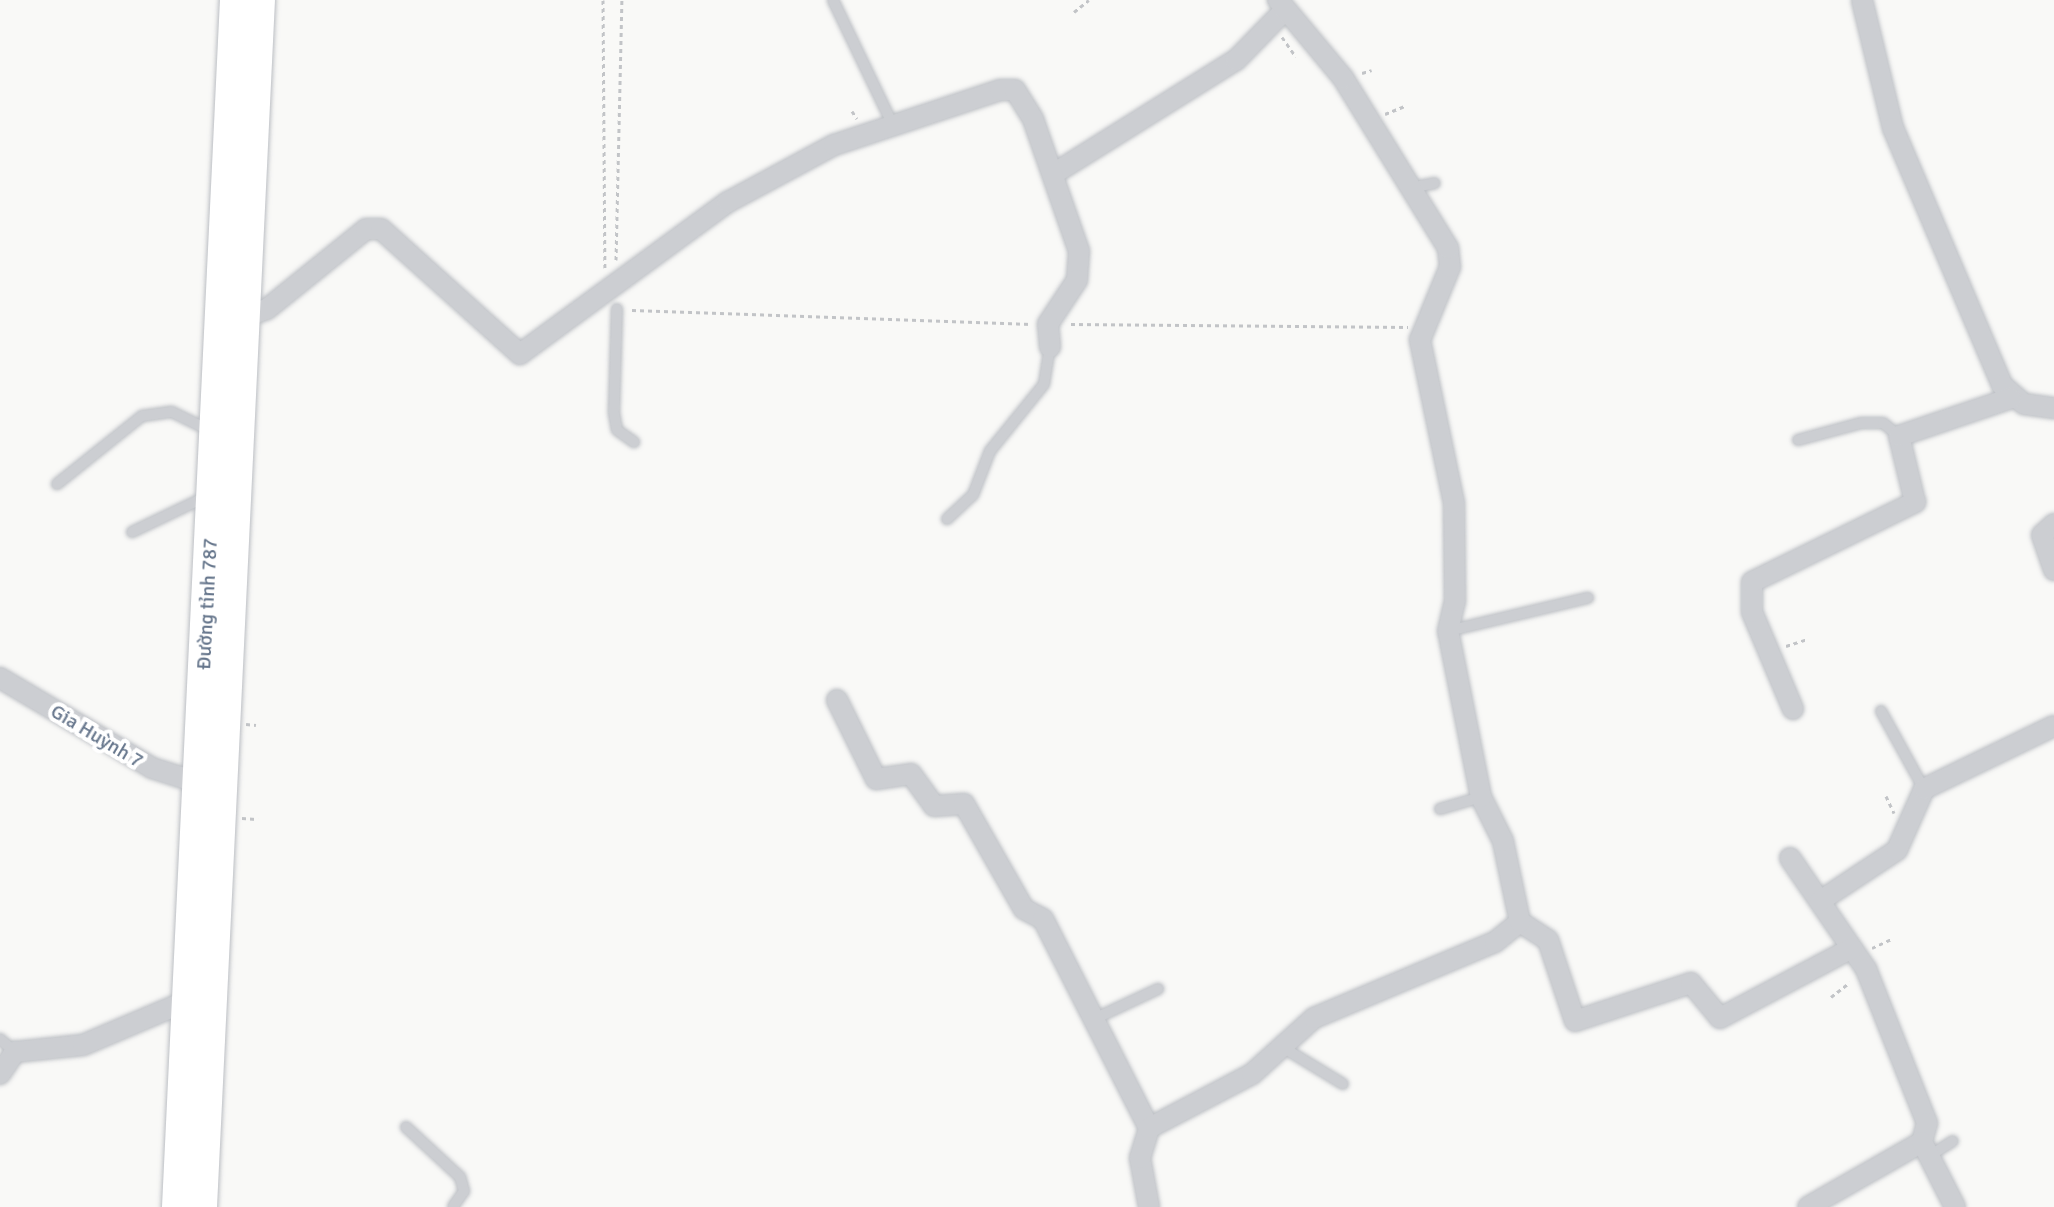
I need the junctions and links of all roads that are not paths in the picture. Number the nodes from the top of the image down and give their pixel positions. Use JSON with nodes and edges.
{"nodes":[{"id":1,"x":235,"y":0,"type":"edge"},
{"id":2,"x":260,"y":0,"type":"edge"},
{"id":3,"x":833,"y":0,"type":"edge"},
{"id":4,"x":1862,"y":0,"type":"edge"},
{"id":5,"x":1278,"y":11,"type":"edge"},
{"id":6,"x":218,"y":98,"type":"dead end"},
{"id":7,"x":892,"y":123,"type":"junction"},
{"id":8,"x":229,"y":132,"type":"junction"},
{"id":9,"x":1055,"y":173,"type":"junction"},
{"id":10,"x":617,"y":309,"type":"road end"},
{"id":11,"x":245,"y":317,"type":"junction"},
{"id":12,"x":1049,"y":335,"type":"joint"},
{"id":13,"x":2011,"y":398,"type":"junction"},
{"id":14,"x":2054,"y":408,"type":"edge"},
{"id":15,"x":215,"y":431,"type":"junction"},
{"id":16,"x":1899,"y":436,"type":"junction"},
{"id":17,"x":1798,"y":440,"type":"dead end"},
{"id":18,"x":634,"y":442,"type":"dead end"},
{"id":19,"x":57,"y":484,"type":"dead end"},
{"id":20,"x":212,"y":494,"type":"junction"},
{"id":21,"x":947,"y":519,"type":"dead end"},
{"id":22,"x":2054,"y":524,"type":"edge"},
{"id":23,"x":132,"y":532,"type":"dead end"},
{"id":24,"x":2054,"y":570,"type":"edge"},
{"id":25,"x":1588,"y":598,"type":"dead end"},
{"id":26,"x":1448,"y":631,"type":"junction"},
{"id":27,"x":0,"y":678,"type":"edge"},
{"id":28,"x":837,"y":700,"type":"dead end"},
{"id":29,"x":1793,"y":709,"type":"dead end"},
{"id":30,"x":1881,"y":711,"type":"dead end"},
{"id":31,"x":2054,"y":726,"type":"edge"},
{"id":32,"x":199,"y":783,"type":"junction"},
{"id":33,"x":1924,"y":789,"type":"junction"},
{"id":34,"x":1481,"y":797,"type":"junction"},
{"id":35,"x":1440,"y":809,"type":"dead end"},
{"id":36,"x":1790,"y":858,"type":"dead end"},
{"id":37,"x":1820,"y":901,"type":"junction"},
{"id":38,"x":1520,"y":922,"type":"junction"},
{"id":39,"x":1859,"y":957,"type":"junction"},
{"id":40,"x":1158,"y":989,"type":"dead end"},
{"id":41,"x":189,"y":1000,"type":"junction"},
{"id":42,"x":1094,"y":1019,"type":"junction"},
{"id":43,"x":8,"y":1046,"type":"edge"},
{"id":44,"x":1284,"y":1048,"type":"junction"},
{"id":45,"x":0,"y":1074,"type":"edge"},
{"id":46,"x":1343,"y":1084,"type":"dead end"},
{"id":47,"x":406,"y":1127,"type":"dead end"},
{"id":48,"x":1149,"y":1128,"type":"junction"},
{"id":49,"x":1953,"y":1141,"type":"dead end"},
{"id":50,"x":1926,"y":1149,"type":"junction"},
{"id":51,"x":177,"y":1207,"type":"edge"},
{"id":52,"x":202,"y":1207,"type":"edge"},
{"id":53,"x":453,"y":1207,"type":"edge"},
{"id":54,"x":1149,"y":1207,"type":"edge"},
{"id":55,"x":1808,"y":1207,"type":"edge"},
{"id":56,"x":1955,"y":1207,"type":"edge"}],
"edges":[{"from":1,"to":8,"type":"main road","name":"Đường tỉnh 787"},
{"from":2,"to":11,"type":"main road","name":"Đường tỉnh 787"},
{"from":3,"to":7,"type":"lane"},
{"from":4,"to":13,"type":"street"},
{"from":5,"to":9,"type":"street"},
{"from":5,"to":26,"type":"street"},
{"from":6,"to":8,"type":"lane"},
{"from":7,"to":9,"type":"street"},
{"from":7,"to":11,"type":"street"},
{"from":8,"to":15,"type":"main road","name":"Đường tỉnh 787"},
{"from":9,"to":12,"type":"street"},
{"from":10,"to":18,"type":"lane"},
{"from":11,"to":52,"type":"main road","name":"Đường tỉnh 787"},
{"from":12,"to":21,"type":"lane"},
{"from":13,"to":14,"type":"street"},
{"from":13,"to":16,"type":"street"},
{"from":15,"to":19,"type":"lane"},
{"from":15,"to":20,"type":"main road","name":"Đường tỉnh 787"},
{"from":16,"to":17,"type":"lane"},
{"from":16,"to":29,"type":"street"},
{"from":20,"to":23,"type":"lane"},
{"from":20,"to":32,"type":"main road","name":"Đường tỉnh 787"},
{"from":22,"to":24,"type":"street"},
{"from":25,"to":26,"type":"lane"},
{"from":26,"to":34,"type":"street"},
{"from":27,"to":32,"type":"street","name":"Gia Huỳnh 7"},
{"from":28,"to":42,"type":"street"},
{"from":30,"to":33,"type":"lane"},
{"from":31,"to":33,"type":"street"},
{"from":32,"to":41,"type":"main road","name":"Đường tỉnh 787"},
{"from":33,"to":37,"type":"street"},
{"from":34,"to":35,"type":"lane"},
{"from":34,"to":38,"type":"street"},
{"from":36,"to":37,"type":"street"},
{"from":37,"to":39,"type":"street"},
{"from":38,"to":39,"type":"street"},
{"from":38,"to":44,"type":"street"},
{"from":39,"to":50,"type":"street"},
{"from":40,"to":42,"type":"lane"},
{"from":41,"to":43,"type":"street"},
{"from":41,"to":51,"type":"main road","name":"Đường tỉnh 787"},
{"from":42,"to":48,"type":"street"},
{"from":43,"to":45,"type":"street"},
{"from":44,"to":46,"type":"lane"},
{"from":44,"to":48,"type":"street"},
{"from":47,"to":53,"type":"lane"},
{"from":48,"to":54,"type":"street"},
{"from":49,"to":50,"type":"lane"},
{"from":50,"to":55,"type":"street"},
{"from":50,"to":56,"type":"street"}]}
